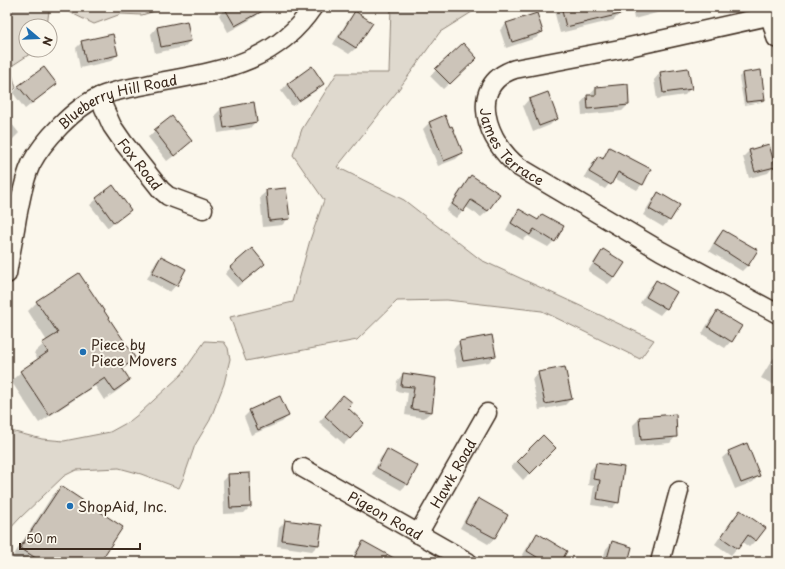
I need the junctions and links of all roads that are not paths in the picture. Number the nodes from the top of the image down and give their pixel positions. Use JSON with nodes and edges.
{"nodes":[{"id":1,"x":314,"y":7,"type":"edge"},
{"id":2,"x":774,"y":12,"type":"edge"},
{"id":3,"x":778,"y":37,"type":"edge"},
{"id":4,"x":99,"y":97,"type":"junction"},
{"id":5,"x":203,"y":209,"type":"dead end"},
{"id":6,"x":7,"y":274,"type":"edge"},
{"id":7,"x":778,"y":314,"type":"edge"},
{"id":8,"x":487,"y":413,"type":"dead end"},
{"id":9,"x":303,"y":468,"type":"dead end"},
{"id":10,"x":679,"y":491,"type":"dead end"},
{"id":11,"x":418,"y":534,"type":"junction"},
{"id":12,"x":468,"y":562,"type":"edge"},
{"id":13,"x":660,"y":562,"type":"edge"}],
"edges":[{"from":1,"to":4,"type":"street","name":"Blueberry Hill Road"},
{"from":2,"to":3,"type":"street"},
{"from":2,"to":7,"type":"street","name":"James Terrace"},
{"from":4,"to":5,"type":"street","name":"Fox Road"},
{"from":4,"to":6,"type":"street","name":"Blueberry Hill Road"},
{"from":8,"to":11,"type":"street","name":"Hawk Road"},
{"from":9,"to":11,"type":"street","name":"Pigeon Road"},
{"from":10,"to":13,"type":"street"},
{"from":11,"to":12,"type":"street","name":"Pigeon Road"}]}
